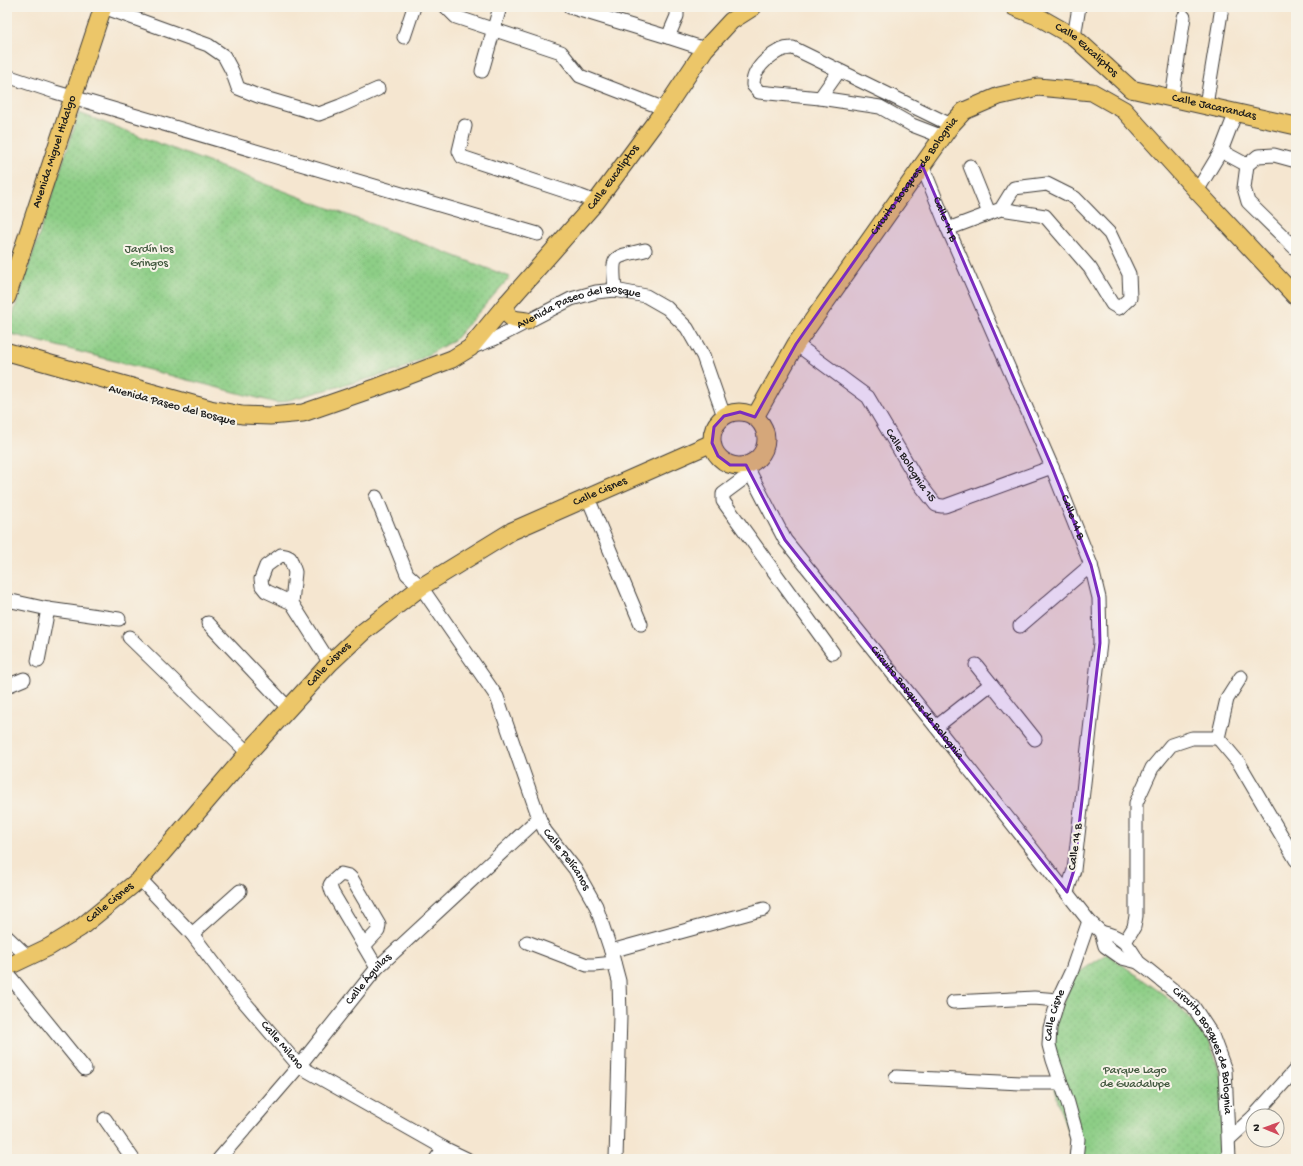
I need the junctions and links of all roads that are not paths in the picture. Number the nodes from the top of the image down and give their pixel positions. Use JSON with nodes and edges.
{"nodes":[{"id":1,"x":103,"y":7,"type":"edge"},
{"id":2,"x":414,"y":7,"type":"edge"},
{"id":3,"x":446,"y":7,"type":"edge"},
{"id":4,"x":500,"y":7,"type":"edge"},
{"id":5,"x":570,"y":7,"type":"edge"},
{"id":6,"x":677,"y":7,"type":"edge"},
{"id":7,"x":753,"y":7,"type":"edge"},
{"id":8,"x":1014,"y":7,"type":"edge"},
{"id":9,"x":1079,"y":7,"type":"edge"},
{"id":10,"x":1222,"y":7,"type":"edge"},
{"id":11,"x":1184,"y":17,"type":"dead end"},
{"id":12,"x":494,"y":30,"type":"junction"},
{"id":13,"x":404,"y":37,"type":"dead end"},
{"id":14,"x":668,"y":37,"type":"junction"},
{"id":15,"x":1074,"y":37,"type":"junction"},
{"id":16,"x":705,"y":50,"type":"junction"},
{"id":17,"x":839,"y":70,"type":"junction"},
{"id":18,"x":482,"y":71,"type":"dead end"},
{"id":19,"x":7,"y":76,"type":"edge"},
{"id":20,"x":378,"y":89,"type":"dead end"},
{"id":21,"x":1131,"y":90,"type":"junction"},
{"id":22,"x":72,"y":96,"type":"junction"},
{"id":23,"x":820,"y":98,"type":"junction"},
{"id":24,"x":1172,"y":98,"type":"junction"},
{"id":25,"x":1206,"y":105,"type":"junction"},
{"id":26,"x":665,"y":109,"type":"junction"},
{"id":27,"x":1124,"y":110,"type":"junction"},
{"id":28,"x":1236,"y":112,"type":"junction"},
{"id":29,"x":465,"y":126,"type":"dead end"},
{"id":30,"x":1296,"y":126,"type":"edge"},
{"id":31,"x":947,"y":131,"type":"junction"},
{"id":32,"x":1222,"y":151,"type":"junction"},
{"id":33,"x":1296,"y":161,"type":"edge"},
{"id":34,"x":922,"y":165,"type":"junction"},
{"id":35,"x":1247,"y":165,"type":"junction"},
{"id":36,"x":970,"y":166,"type":"dead end"},
{"id":37,"x":1197,"y":191,"type":"junction"},
{"id":38,"x":596,"y":202,"type":"junction"},
{"id":39,"x":995,"y":211,"type":"junction"},
{"id":40,"x":948,"y":229,"type":"junction"},
{"id":41,"x":538,"y":234,"type":"dead end"},
{"id":42,"x":1296,"y":249,"type":"edge"},
{"id":43,"x":645,"y":250,"type":"dead end"},
{"id":44,"x":12,"y":266,"type":"edge"},
{"id":45,"x":615,"y":290,"type":"junction"},
{"id":46,"x":8,"y":293,"type":"edge"},
{"id":47,"x":1296,"y":297,"type":"edge"},
{"id":48,"x":507,"y":303,"type":"junction"},
{"id":49,"x":527,"y":321,"type":"junction"},
{"id":50,"x":796,"y":344,"type":"junction"},
{"id":51,"x":470,"y":348,"type":"junction"},
{"id":52,"x":7,"y":351,"type":"edge"},
{"id":53,"x":724,"y":416,"type":"junction"},
{"id":54,"x":755,"y":417,"type":"junction"},
{"id":55,"x":712,"y":442,"type":"junction"},
{"id":56,"x":1052,"y":467,"type":"junction"},
{"id":57,"x":748,"y":469,"type":"junction"},
{"id":58,"x":376,"y":497,"type":"dead end"},
{"id":59,"x":588,"y":498,"type":"junction"},
{"id":60,"x":1091,"y":565,"type":"junction"},
{"id":61,"x":421,"y":587,"type":"junction"},
{"id":62,"x":7,"y":600,"type":"edge"},
{"id":63,"x":292,"y":603,"type":"dead end"},
{"id":64,"x":48,"y":609,"type":"junction"},
{"id":65,"x":120,"y":619,"type":"dead end"},
{"id":66,"x":208,"y":623,"type":"dead end"},
{"id":67,"x":641,"y":624,"type":"dead end"},
{"id":68,"x":1020,"y":626,"type":"dead end"},
{"id":69,"x":129,"y":637,"type":"dead end"},
{"id":70,"x":833,"y":653,"type":"dead end"},
{"id":71,"x":38,"y":661,"type":"dead end"},
{"id":72,"x":330,"y":663,"type":"junction"},
{"id":73,"x":976,"y":665,"type":"dead end"},
{"id":74,"x":1241,"y":677,"type":"dead end"},
{"id":75,"x":24,"y":679,"type":"dead end"},
{"id":76,"x":991,"y":684,"type":"junction"},
{"id":77,"x":7,"y":686,"type":"edge"},
{"id":78,"x":289,"y":709,"type":"junction"},
{"id":79,"x":936,"y":727,"type":"junction"},
{"id":80,"x":1218,"y":738,"type":"junction"},
{"id":81,"x":1035,"y":739,"type":"dead end"},
{"id":82,"x":248,"y":753,"type":"junction"},
{"id":83,"x":539,"y":818,"type":"junction"},
{"id":84,"x":1296,"y":860,"type":"edge"},
{"id":85,"x":140,"y":879,"type":"junction"},
{"id":86,"x":240,"y":891,"type":"dead end"},
{"id":87,"x":1067,"y":892,"type":"junction"},
{"id":88,"x":764,"y":909,"type":"dead end"},
{"id":89,"x":1089,"y":921,"type":"junction"},
{"id":90,"x":1100,"y":932,"type":"junction"},
{"id":91,"x":192,"y":934,"type":"junction"},
{"id":92,"x":7,"y":937,"type":"edge"},
{"id":93,"x":527,"y":942,"type":"dead end"},
{"id":94,"x":1125,"y":942,"type":"junction"},
{"id":95,"x":364,"y":946,"type":"junction"},
{"id":96,"x":28,"y":957,"type":"junction"},
{"id":97,"x":613,"y":957,"type":"junction"},
{"id":98,"x":1138,"y":962,"type":"junction"},
{"id":99,"x":7,"y":967,"type":"edge"},
{"id":100,"x":377,"y":968,"type":"junction"},
{"id":101,"x":7,"y":973,"type":"edge"},
{"id":102,"x":1058,"y":1000,"type":"junction"},
{"id":103,"x":952,"y":1002,"type":"dead end"},
{"id":104,"x":299,"y":1066,"type":"junction"},
{"id":105,"x":84,"y":1068,"type":"dead end"},
{"id":106,"x":1296,"y":1069,"type":"edge"},
{"id":107,"x":896,"y":1077,"type":"dead end"},
{"id":108,"x":1061,"y":1083,"type":"junction"},
{"id":109,"x":1262,"y":1108,"type":"edge"},
{"id":110,"x":105,"y":1119,"type":"dead end"},
{"id":111,"x":1245,"y":1125,"type":"edge"},
{"id":112,"x":1229,"y":1139,"type":"junction"},
{"id":113,"x":444,"y":1148,"type":"junction"},
{"id":114,"x":133,"y":1159,"type":"edge"},
{"id":115,"x":219,"y":1159,"type":"edge"},
{"id":116,"x":436,"y":1159,"type":"edge"},
{"id":117,"x":467,"y":1159,"type":"edge"},
{"id":118,"x":616,"y":1159,"type":"edge"},
{"id":119,"x":1076,"y":1159,"type":"edge"},
{"id":120,"x":1229,"y":1159,"type":"edge"}],
"edges":[{"from":1,"to":20,"type":"street"},
{"from":1,"to":22,"type":"main road","name":"Avenida Miguel Hidalgo"},
{"from":2,"to":13,"type":"street"},
{"from":3,"to":12,"type":"street"},
{"from":4,"to":12,"type":"street"},
{"from":5,"to":14,"type":"street"},
{"from":6,"to":14,"type":"street"},
{"from":7,"to":16,"type":"main road","name":"Calle Eucaliptos"},
{"from":8,"to":15,"type":"main road","name":"Calle Eucaliptos"},
{"from":9,"to":15,"type":"street"},
{"from":10,"to":25,"type":"street"},
{"from":11,"to":24,"type":"street"},
{"from":12,"to":18,"type":"street"},
{"from":12,"to":26,"type":"street"},
{"from":14,"to":16,"type":"street"},
{"from":15,"to":21,"type":"main road","name":"Calle Eucaliptos"},
{"from":16,"to":26,"type":"main road","name":"Calle Eucaliptos"},
{"from":17,"to":23,"type":"street"},
{"from":17,"to":23,"type":"street"},
{"from":17,"to":31,"type":"street"},
{"from":19,"to":22,"type":"street"},
{"from":21,"to":24,"type":"main road","name":"Calle Jacarandas"},
{"from":21,"to":27,"type":"main road"},
{"from":22,"to":41,"type":"street"},
{"from":22,"to":44,"type":"main road","name":"Avenida Miguel Hidalgo"},
{"from":23,"to":31,"type":"street"},
{"from":24,"to":25,"type":"main road","name":"Calle Jacarandas"},
{"from":25,"to":28,"type":"main road","name":"Calle Jacarandas"},
{"from":26,"to":38,"type":"main road","name":"Calle Eucaliptos"},
{"from":27,"to":31,"type":"main road","name":"Circuito Bosques de Bolognia"},
{"from":27,"to":37,"type":"main road","name":"Circuito Bosques de Bolognia"},
{"from":28,"to":30,"type":"main road","name":"Calle Jacarandas"},
{"from":28,"to":32,"type":"street"},
{"from":29,"to":38,"type":"street"},
{"from":31,"to":34,"type":"main road","name":"Circuito Bosques de Bolognia"},
{"from":32,"to":35,"type":"street"},
{"from":32,"to":37,"type":"street"},
{"from":33,"to":35,"type":"street"},
{"from":34,"to":40,"type":"street","name":"Calle 14 B"},
{"from":34,"to":50,"type":"main road","name":"Circuito Bosques de Bolognia"},
{"from":35,"to":42,"type":"street"},
{"from":36,"to":39,"type":"street"},
{"from":37,"to":47,"type":"main road","name":"Circuito Bosques de Bolognia"},
{"from":38,"to":48,"type":"main road","name":"Calle Eucaliptos"},
{"from":39,"to":39,"type":"street"},
{"from":39,"to":40,"type":"street"},
{"from":40,"to":56,"type":"street","name":"Calle 14 B"},
{"from":43,"to":45,"type":"street"},
{"from":44,"to":46,"type":"main road","name":"Avenida Miguel Hidalgo"},
{"from":45,"to":49,"type":"street","name":"Avenida Paseo del Bosque"},
{"from":45,"to":53,"type":"street","name":"Avenida Paseo del Bosque"},
{"from":48,"to":49,"type":"main road"},
{"from":48,"to":51,"type":"main road","name":"Calle Eucaliptos"},
{"from":49,"to":51,"type":"street","name":"Avenida Paseo del Bosque"},
{"from":50,"to":54,"type":"main road","name":"Circuito Bosques de Bolognia"},
{"from":50,"to":56,"type":"street","name":"Calle Bolognia 15"},
{"from":51,"to":52,"type":"main road","name":"Avenida Paseo del Bosque"},
{"from":53,"to":54,"type":"main road"},
{"from":53,"to":55,"type":"main road"},
{"from":54,"to":57,"type":"main road"},
{"from":55,"to":57,"type":"main road"},
{"from":55,"to":59,"type":"main road","name":"Calle Cisnes"},
{"from":56,"to":60,"type":"street","name":"Calle 14 B"},
{"from":57,"to":70,"type":"street"},
{"from":57,"to":79,"type":"street","name":"Circuito Bosques de Bolognia"},
{"from":58,"to":61,"type":"street","name":"Calle Pelícanos"},
{"from":59,"to":61,"type":"main road","name":"Calle Cisnes"},
{"from":59,"to":67,"type":"street"},
{"from":60,"to":68,"type":"street"},
{"from":60,"to":87,"type":"street","name":"Calle 14 B"},
{"from":61,"to":72,"type":"main road","name":"Calle Cisnes"},
{"from":61,"to":83,"type":"street","name":"Calle Pelícanos"},
{"from":62,"to":64,"type":"street"},
{"from":63,"to":72,"type":"street"},
{"from":64,"to":65,"type":"street"},
{"from":64,"to":71,"type":"street"},
{"from":66,"to":78,"type":"street"},
{"from":69,"to":82,"type":"street"},
{"from":72,"to":78,"type":"main road","name":"Calle Cisnes"},
{"from":73,"to":76,"type":"street"},
{"from":74,"to":80,"type":"street"},
{"from":75,"to":77,"type":"street"},
{"from":76,"to":79,"type":"street"},
{"from":76,"to":81,"type":"street"},
{"from":78,"to":82,"type":"main road","name":"Calle Cisnes"},
{"from":79,"to":87,"type":"street","name":"Circuito Bosques de Bolognia"},
{"from":80,"to":84,"type":"street"},
{"from":80,"to":94,"type":"street"},
{"from":82,"to":85,"type":"main road","name":"Calle Cisnes"},
{"from":83,"to":97,"type":"street","name":"Calle Pelícanos"},
{"from":83,"to":100,"type":"street","name":"Calle Águilas"},
{"from":85,"to":91,"type":"street","name":"Calle Milano"},
{"from":85,"to":96,"type":"main road","name":"Calle Cisnes"},
{"from":86,"to":91,"type":"street"},
{"from":87,"to":89,"type":"street","name":"Circuito Bosques de Bolognia"},
{"from":88,"to":97,"type":"street"},
{"from":89,"to":90,"type":"street","name":"Circuito Bosques de Bolognia"},
{"from":89,"to":102,"type":"street","name":"Calle Cisne"},
{"from":90,"to":94,"type":"street","name":"Circuito Bosques de Bolognia"},
{"from":90,"to":98,"type":"street","name":"Circuito Bosques de Bolognia"},
{"from":91,"to":104,"type":"street","name":"Calle Milano"},
{"from":92,"to":96,"type":"street"},
{"from":93,"to":97,"type":"street"},
{"from":94,"to":98,"type":"street","name":"Circuito Bosques de Bolognia"},
{"from":95,"to":95,"type":"street"},
{"from":95,"to":100,"type":"street"},
{"from":96,"to":99,"type":"main road","name":"Calle Cisnes"},
{"from":97,"to":118,"type":"street","name":"Calle Pelícanos"},
{"from":98,"to":112,"type":"street","name":"Circuito Bosques de Bolognia"},
{"from":100,"to":104,"type":"street","name":"Calle Águilas"},
{"from":101,"to":105,"type":"street"},
{"from":102,"to":103,"type":"street"},
{"from":102,"to":108,"type":"street","name":"Calle Cisne"},
{"from":104,"to":113,"type":"street","name":"Calle Milano"},
{"from":104,"to":115,"type":"street","name":"Calle Águilas"},
{"from":106,"to":109,"type":"street"},
{"from":107,"to":108,"type":"street"},
{"from":108,"to":119,"type":"street","name":"Calle Cisne"},
{"from":110,"to":114,"type":"street"},
{"from":111,"to":112,"type":"street"},
{"from":112,"to":120,"type":"street","name":"Circuito Bosques de Bolognia"},
{"from":113,"to":116,"type":"street"},
{"from":113,"to":117,"type":"street","name":"Calle Milano"}]}
